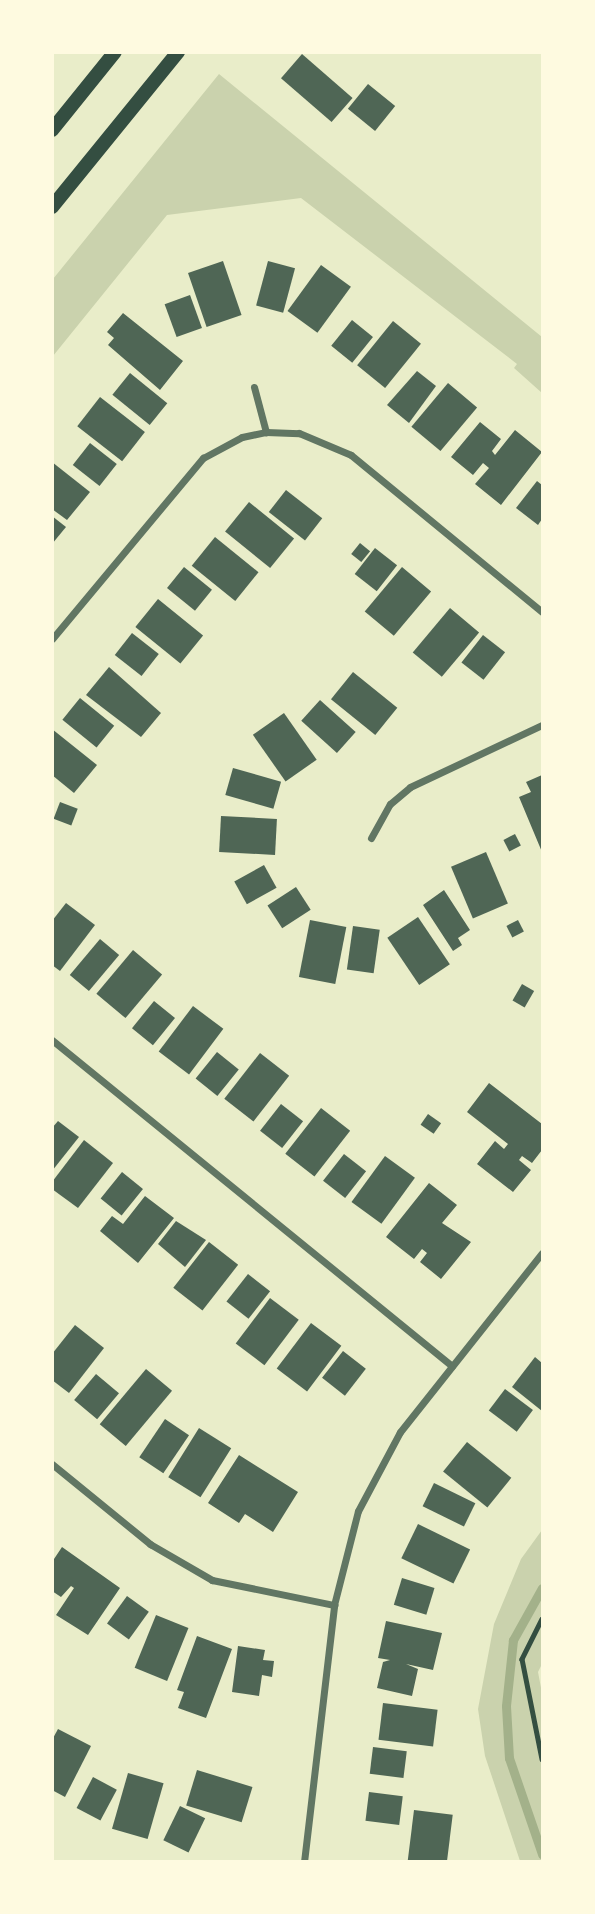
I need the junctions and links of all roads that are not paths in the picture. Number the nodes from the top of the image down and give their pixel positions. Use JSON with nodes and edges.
{"nodes":[{"id":1,"x":115,"y":52,"type":"edge"},
{"id":2,"x":178,"y":52,"type":"edge"},
{"id":3,"x":52,"y":130,"type":"edge"},
{"id":4,"x":53,"y":207,"type":"edge"},
{"id":5,"x":254,"y":387,"type":"dead end"},
{"id":6,"x":266,"y":432,"type":"junction"},
{"id":7,"x":542,"y":612,"type":"edge"},
{"id":8,"x":52,"y":639,"type":"edge"},
{"id":9,"x":542,"y":725,"type":"edge"},
{"id":10,"x":371,"y":838,"type":"dead end"},
{"id":11,"x":52,"y":1040,"type":"edge"},
{"id":12,"x":542,"y":1253,"type":"edge"},
{"id":13,"x":452,"y":1366,"type":"junction"},
{"id":14,"x":52,"y":1464,"type":"edge"},
{"id":15,"x":334,"y":1605,"type":"junction"},
{"id":16,"x":304,"y":1861,"type":"edge"}],
"edges":[{"from":1,"to":3,"type":"main road"},
{"from":2,"to":4,"type":"main road"},
{"from":5,"to":6,"type":"street"},
{"from":6,"to":7,"type":"street"},
{"from":6,"to":8,"type":"street"},
{"from":9,"to":10,"type":"street"},
{"from":11,"to":13,"type":"street"},
{"from":12,"to":13,"type":"street"},
{"from":13,"to":15,"type":"street"},
{"from":14,"to":15,"type":"street"},
{"from":15,"to":16,"type":"street"}]}
